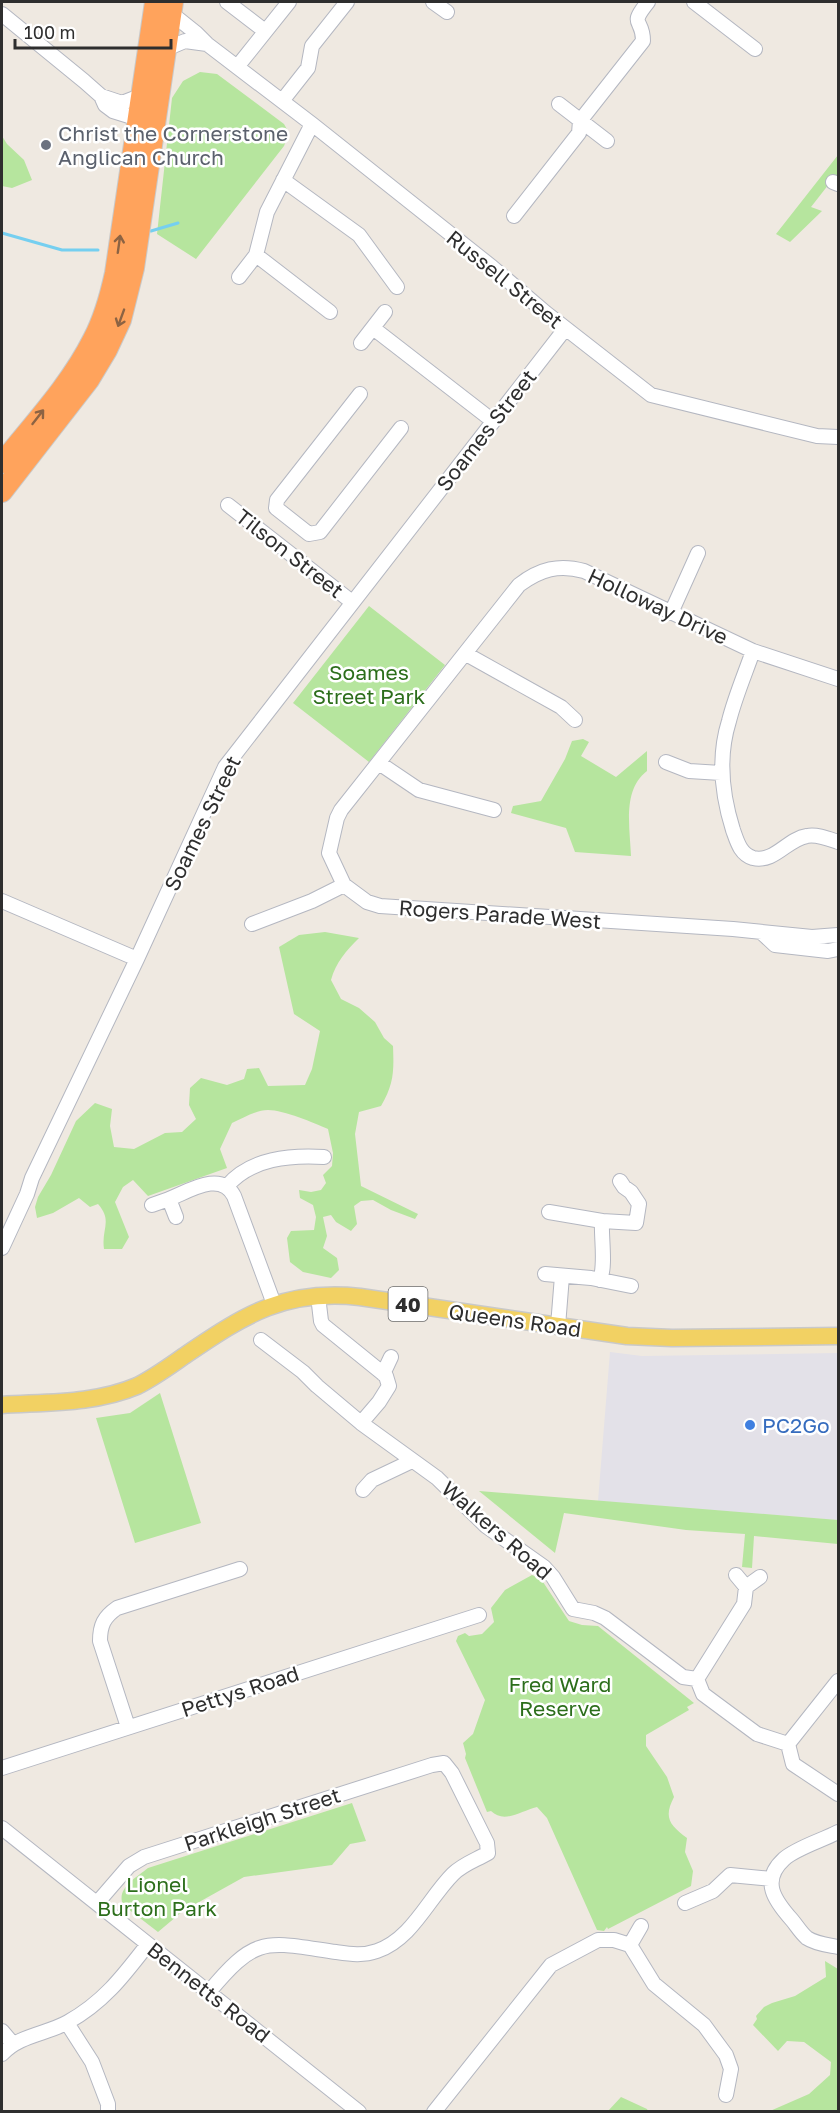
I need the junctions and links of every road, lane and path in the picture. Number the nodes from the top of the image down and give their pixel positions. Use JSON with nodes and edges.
{"nodes":[{"id":1,"x":227,"y":2,"type":"edge"},
{"id":2,"x":289,"y":2,"type":"edge"},
{"id":3,"x":346,"y":2,"type":"edge"},
{"id":4,"x":434,"y":2,"type":"edge"},
{"id":5,"x":648,"y":2,"type":"edge"},
{"id":6,"x":694,"y":2,"type":"edge"},
{"id":7,"x":166,"y":5,"type":"edge"},
{"id":8,"x":447,"y":12,"type":"dead end"},
{"id":9,"x":2,"y":14,"type":"edge"},
{"id":10,"x":265,"y":31,"type":"junction"},
{"id":11,"x":207,"y":44,"type":"junction"},
{"id":12,"x":166,"y":49,"type":"junction"},
{"id":13,"x":755,"y":49,"type":"dead end"},
{"id":14,"x":237,"y":66,"type":"junction"},
{"id":15,"x":282,"y":101,"type":"junction"},
{"id":16,"x":146,"y":102,"type":"junction"},
{"id":17,"x":559,"y":104,"type":"dead end"},
{"id":18,"x":580,"y":121,"type":"junction"},
{"id":19,"x":312,"y":124,"type":"junction"},
{"id":20,"x":607,"y":141,"type":"dead end"},
{"id":21,"x":283,"y":180,"type":"junction"},
{"id":22,"x":514,"y":216,"type":"dead end"},
{"id":23,"x":256,"y":255,"type":"junction"},
{"id":24,"x":239,"y":277,"type":"dead end"},
{"id":25,"x":398,"y":287,"type":"dead end"},
{"id":26,"x":330,"y":312,"type":"dead end"},
{"id":27,"x":386,"y":312,"type":"dead end"},
{"id":28,"x":373,"y":328,"type":"junction"},
{"id":29,"x":565,"y":329,"type":"junction"},
{"id":30,"x":361,"y":343,"type":"dead end"},
{"id":31,"x":360,"y":394,"type":"dead end"},
{"id":32,"x":493,"y":421,"type":"junction"},
{"id":33,"x":401,"y":428,"type":"dead end"},
{"id":34,"x":838,"y":437,"type":"edge"},
{"id":35,"x":838,"y":450,"type":"edge"},
{"id":36,"x":2,"y":463,"type":"edge"},
{"id":37,"x":4,"y":483,"type":"edge"},
{"id":38,"x":228,"y":505,"type":"dead end"},
{"id":39,"x":699,"y":554,"type":"dead end"},
{"id":40,"x":352,"y":602,"type":"junction"},
{"id":41,"x":671,"y":613,"type":"junction"},
{"id":42,"x":753,"y":651,"type":"junction"},
{"id":43,"x":466,"y":654,"type":"junction"},
{"id":44,"x":838,"y":678,"type":"edge"},
{"id":45,"x":575,"y":720,"type":"dead end"},
{"id":46,"x":666,"y":762,"type":"dead end"},
{"id":47,"x":379,"y":763,"type":"junction"},
{"id":48,"x":722,"y":773,"type":"junction"},
{"id":49,"x":494,"y":810,"type":"dead end"},
{"id":50,"x":838,"y":842,"type":"edge"},
{"id":51,"x":344,"y":885,"type":"junction"},
{"id":52,"x":2,"y":901,"type":"edge"},
{"id":53,"x":252,"y":924,"type":"dead end"},
{"id":54,"x":761,"y":932,"type":"junction"},
{"id":55,"x":838,"y":935,"type":"edge"},
{"id":56,"x":838,"y":949,"type":"edge"},
{"id":57,"x":137,"y":959,"type":"junction"},
{"id":58,"x":324,"y":1157,"type":"dead end"},
{"id":59,"x":620,"y":1181,"type":"dead end"},
{"id":60,"x":227,"y":1186,"type":"junction"},
{"id":61,"x":169,"y":1199,"type":"junction"},
{"id":62,"x":152,"y":1205,"type":"dead end"},
{"id":63,"x":549,"y":1212,"type":"dead end"},
{"id":64,"x":176,"y":1217,"type":"dead end"},
{"id":65,"x":602,"y":1221,"type":"junction"},
{"id":66,"x":2,"y":1248,"type":"edge"},
{"id":67,"x":545,"y":1274,"type":"dead end"},
{"id":68,"x":562,"y":1276,"type":"junction"},
{"id":69,"x":600,"y":1281,"type":"junction"},
{"id":70,"x":631,"y":1286,"type":"dead end"},
{"id":71,"x":318,"y":1296,"type":"junction"},
{"id":72,"x":274,"y":1304,"type":"junction"},
{"id":73,"x":558,"y":1326,"type":"junction"},
{"id":74,"x":838,"y":1336,"type":"edge"},
{"id":75,"x":261,"y":1340,"type":"dead end"},
{"id":76,"x":391,"y":1357,"type":"dead end"},
{"id":77,"x":383,"y":1374,"type":"junction"},
{"id":78,"x":2,"y":1405,"type":"edge"},
{"id":79,"x":362,"y":1424,"type":"junction"},
{"id":80,"x":412,"y":1461,"type":"junction"},
{"id":81,"x":363,"y":1490,"type":"dead end"},
{"id":82,"x":240,"y":1569,"type":"dead end"},
{"id":83,"x":736,"y":1575,"type":"dead end"},
{"id":84,"x":760,"y":1577,"type":"dead end"},
{"id":85,"x":746,"y":1587,"type":"junction"},
{"id":86,"x":480,"y":1615,"type":"dead end"},
{"id":87,"x":697,"y":1679,"type":"junction"},
{"id":88,"x":838,"y":1681,"type":"edge"},
{"id":89,"x":128,"y":1727,"type":"junction"},
{"id":90,"x":788,"y":1744,"type":"junction"},
{"id":91,"x":2,"y":1768,"type":"edge"},
{"id":92,"x":838,"y":1794,"type":"edge"},
{"id":93,"x":2,"y":1828,"type":"edge"},
{"id":94,"x":838,"y":1832,"type":"edge"},
{"id":95,"x":772,"y":1879,"type":"junction"},
{"id":96,"x":685,"y":1903,"type":"dead end"},
{"id":97,"x":97,"y":1904,"type":"junction"},
{"id":98,"x":641,"y":1926,"type":"dead end"},
{"id":99,"x":148,"y":1944,"type":"junction"},
{"id":100,"x":630,"y":1945,"type":"junction"},
{"id":101,"x":838,"y":1947,"type":"edge"},
{"id":102,"x":209,"y":1992,"type":"junction"},
{"id":103,"x":67,"y":2023,"type":"junction"},
{"id":104,"x":2,"y":2031,"type":"edge"},
{"id":105,"x":13,"y":2044,"type":"junction"},
{"id":106,"x":2,"y":2054,"type":"edge"},
{"id":107,"x":726,"y":2095,"type":"dead end"},
{"id":108,"x":108,"y":2112,"type":"edge"},
{"id":109,"x":359,"y":2112,"type":"edge"},
{"id":110,"x":434,"y":2112,"type":"edge"}],
"edges":[{"from":1,"to":10,"type":"street"},
{"from":2,"to":10,"type":"street"},
{"from":3,"to":15,"type":"street"},
{"from":4,"to":8,"type":"street"},
{"from":5,"to":18,"type":"street"},
{"from":6,"to":13,"type":"street"},
{"from":7,"to":11,"type":"street","name":"Russell Street"},
{"from":7,"to":12,"type":"highway"},
{"from":7,"to":16,"type":"highway"},
{"from":9,"to":16,"type":"street"},
{"from":10,"to":14,"type":"street"},
{"from":11,"to":12,"type":"street"},
{"from":11,"to":14,"type":"street","name":"Russell Street"},
{"from":12,"to":16,"type":"highway"},
{"from":14,"to":15,"type":"street","name":"Russell Street"},
{"from":15,"to":19,"type":"street","name":"Russell Street"},
{"from":36,"to":16,"type":"highway","one_way":true},
{"from":16,"to":37,"type":"highway","one_way":true},
{"from":17,"to":18,"type":"street"},
{"from":18,"to":20,"type":"street"},
{"from":18,"to":22,"type":"street"},
{"from":19,"to":21,"type":"street"},
{"from":19,"to":29,"type":"street","name":"Russell Street"},
{"from":21,"to":23,"type":"street"},
{"from":21,"to":25,"type":"street"},
{"from":23,"to":24,"type":"street"},
{"from":23,"to":26,"type":"street"},
{"from":27,"to":28,"type":"street"},
{"from":28,"to":30,"type":"street"},
{"from":28,"to":32,"type":"street"},
{"from":29,"to":32,"type":"street","name":"Soames Street"},
{"from":29,"to":34,"type":"street","name":"Russell Street"},
{"from":31,"to":33,"type":"street"},
{"from":32,"to":40,"type":"street","name":"Soames Street"},
{"from":34,"to":35,"type":"street"},
{"from":38,"to":40,"type":"street","name":"Tilson Street"},
{"from":39,"to":41,"type":"street"},
{"from":40,"to":57,"type":"street","name":"Soames Street"},
{"from":41,"to":42,"type":"street","name":"Holloway Drive"},
{"from":41,"to":43,"type":"street","name":"Holloway Drive"},
{"from":42,"to":44,"type":"street","name":"Holloway Drive"},
{"from":42,"to":48,"type":"street"},
{"from":43,"to":45,"type":"street"},
{"from":43,"to":47,"type":"street","name":"Holloway Drive"},
{"from":46,"to":48,"type":"street"},
{"from":47,"to":49,"type":"street"},
{"from":47,"to":51,"type":"street","name":"Holloway Drive"},
{"from":48,"to":50,"type":"street"},
{"from":51,"to":53,"type":"street"},
{"from":51,"to":54,"type":"street","name":"Rogers Parade West"},
{"from":52,"to":57,"type":"street"},
{"from":54,"to":55,"type":"street","name":"Rogers Parade West"},
{"from":54,"to":56,"type":"street","name":"Rogers Parade West"},
{"from":57,"to":66,"type":"street","name":"Soames Street"},
{"from":58,"to":60,"type":"street"},
{"from":59,"to":65,"type":"street"},
{"from":60,"to":61,"type":"street"},
{"from":60,"to":72,"type":"street"},
{"from":61,"to":62,"type":"street"},
{"from":61,"to":64,"type":"street"},
{"from":63,"to":65,"type":"street"},
{"from":65,"to":69,"type":"street"},
{"from":67,"to":68,"type":"street"},
{"from":68,"to":69,"type":"street"},
{"from":68,"to":73,"type":"street"},
{"from":69,"to":70,"type":"street"},
{"from":71,"to":72,"type":"main road","name":"Queens Road","number":"40"},
{"from":71,"to":73,"type":"main road","name":"Queens Road","number":"40"},
{"from":71,"to":77,"type":"street"},
{"from":72,"to":78,"type":"main road","name":"Queens Road","number":"40"},
{"from":73,"to":74,"type":"main road","name":"Queens Road","number":"40"},
{"from":75,"to":79,"type":"street","name":"Walkers Road"},
{"from":76,"to":77,"type":"street"},
{"from":77,"to":79,"type":"street"},
{"from":79,"to":80,"type":"street","name":"Walkers Road"},
{"from":80,"to":81,"type":"street"},
{"from":80,"to":87,"type":"street","name":"Walkers Road"},
{"from":82,"to":89,"type":"street"},
{"from":83,"to":85,"type":"street"},
{"from":84,"to":85,"type":"street"},
{"from":85,"to":87,"type":"street"},
{"from":86,"to":89,"type":"street","name":"Pettys Road"},
{"from":87,"to":90,"type":"street"},
{"from":88,"to":90,"type":"street"},
{"from":89,"to":91,"type":"street","name":"Pettys Road"},
{"from":90,"to":92,"type":"street"},
{"from":93,"to":97,"type":"street","name":"Bennetts Road"},
{"from":94,"to":95,"type":"street"},
{"from":95,"to":96,"type":"street"},
{"from":95,"to":101,"type":"street"},
{"from":97,"to":99,"type":"street","name":"Bennetts Road"},
{"from":97,"to":102,"type":"street","name":"Parkleigh Street"},
{"from":98,"to":100,"type":"street"},
{"from":99,"to":102,"type":"street","name":"Bennetts Road"},
{"from":99,"to":103,"type":"street"},
{"from":100,"to":107,"type":"street"},
{"from":100,"to":110,"type":"street"},
{"from":102,"to":109,"type":"street","name":"Bennetts Road"},
{"from":103,"to":105,"type":"street"},
{"from":103,"to":108,"type":"street"},
{"from":104,"to":105,"type":"street"},
{"from":105,"to":106,"type":"street"}]}
